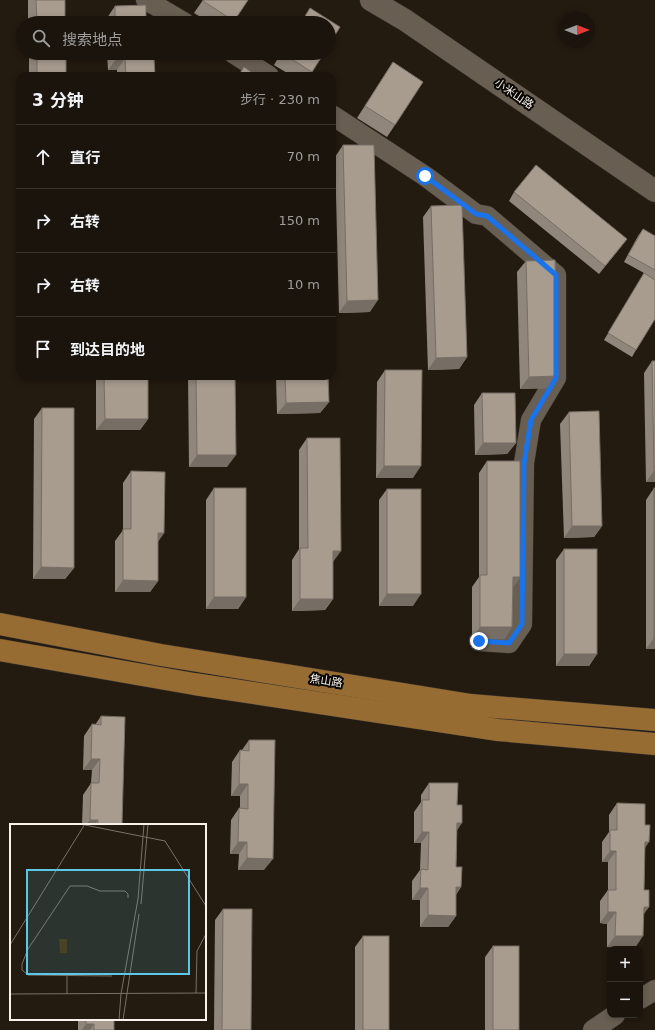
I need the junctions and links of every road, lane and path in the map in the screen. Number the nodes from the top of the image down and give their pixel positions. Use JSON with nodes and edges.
{"nodes":[{"id":1,"x":146,"y":0,"type":"edge"},
{"id":2,"x":371,"y":0,"type":"edge"},
{"id":3,"x":173,"y":16,"type":"edge"},
{"id":4,"x":244,"y":60,"type":"edge"},
{"id":5,"x":263,"y":72,"type":"edge"},
{"id":6,"x":336,"y":118,"type":"edge"},
{"id":7,"x":655,"y":191,"type":"edge"},
{"id":8,"x":0,"y":624,"type":"edge"},
{"id":9,"x":479,"y":641,"type":"edge"},
{"id":10,"x":0,"y":650,"type":"edge"},
{"id":11,"x":655,"y":720,"type":"edge"},
{"id":12,"x":655,"y":744,"type":"edge"},
{"id":13,"x":655,"y":990,"type":"edge"},
{"id":14,"x":643,"y":997,"type":"edge"},
{"id":15,"x":611,"y":1018,"type":"edge"},
{"id":16,"x":593,"y":1030,"type":"edge"}],
"edges":[{"from":1,"to":3,"type":"street"},
{"from":2,"to":7,"type":"street","name":"小米山路"},
{"from":4,"to":5,"type":"street"},
{"from":6,"to":9,"type":"street"},
{"from":8,"to":11,"type":"main road","name":"焦山路"},
{"from":10,"to":12,"type":"main road","name":"焦山路"},
{"from":13,"to":14,"type":"street"},
{"from":15,"to":16,"type":"street"}]}
